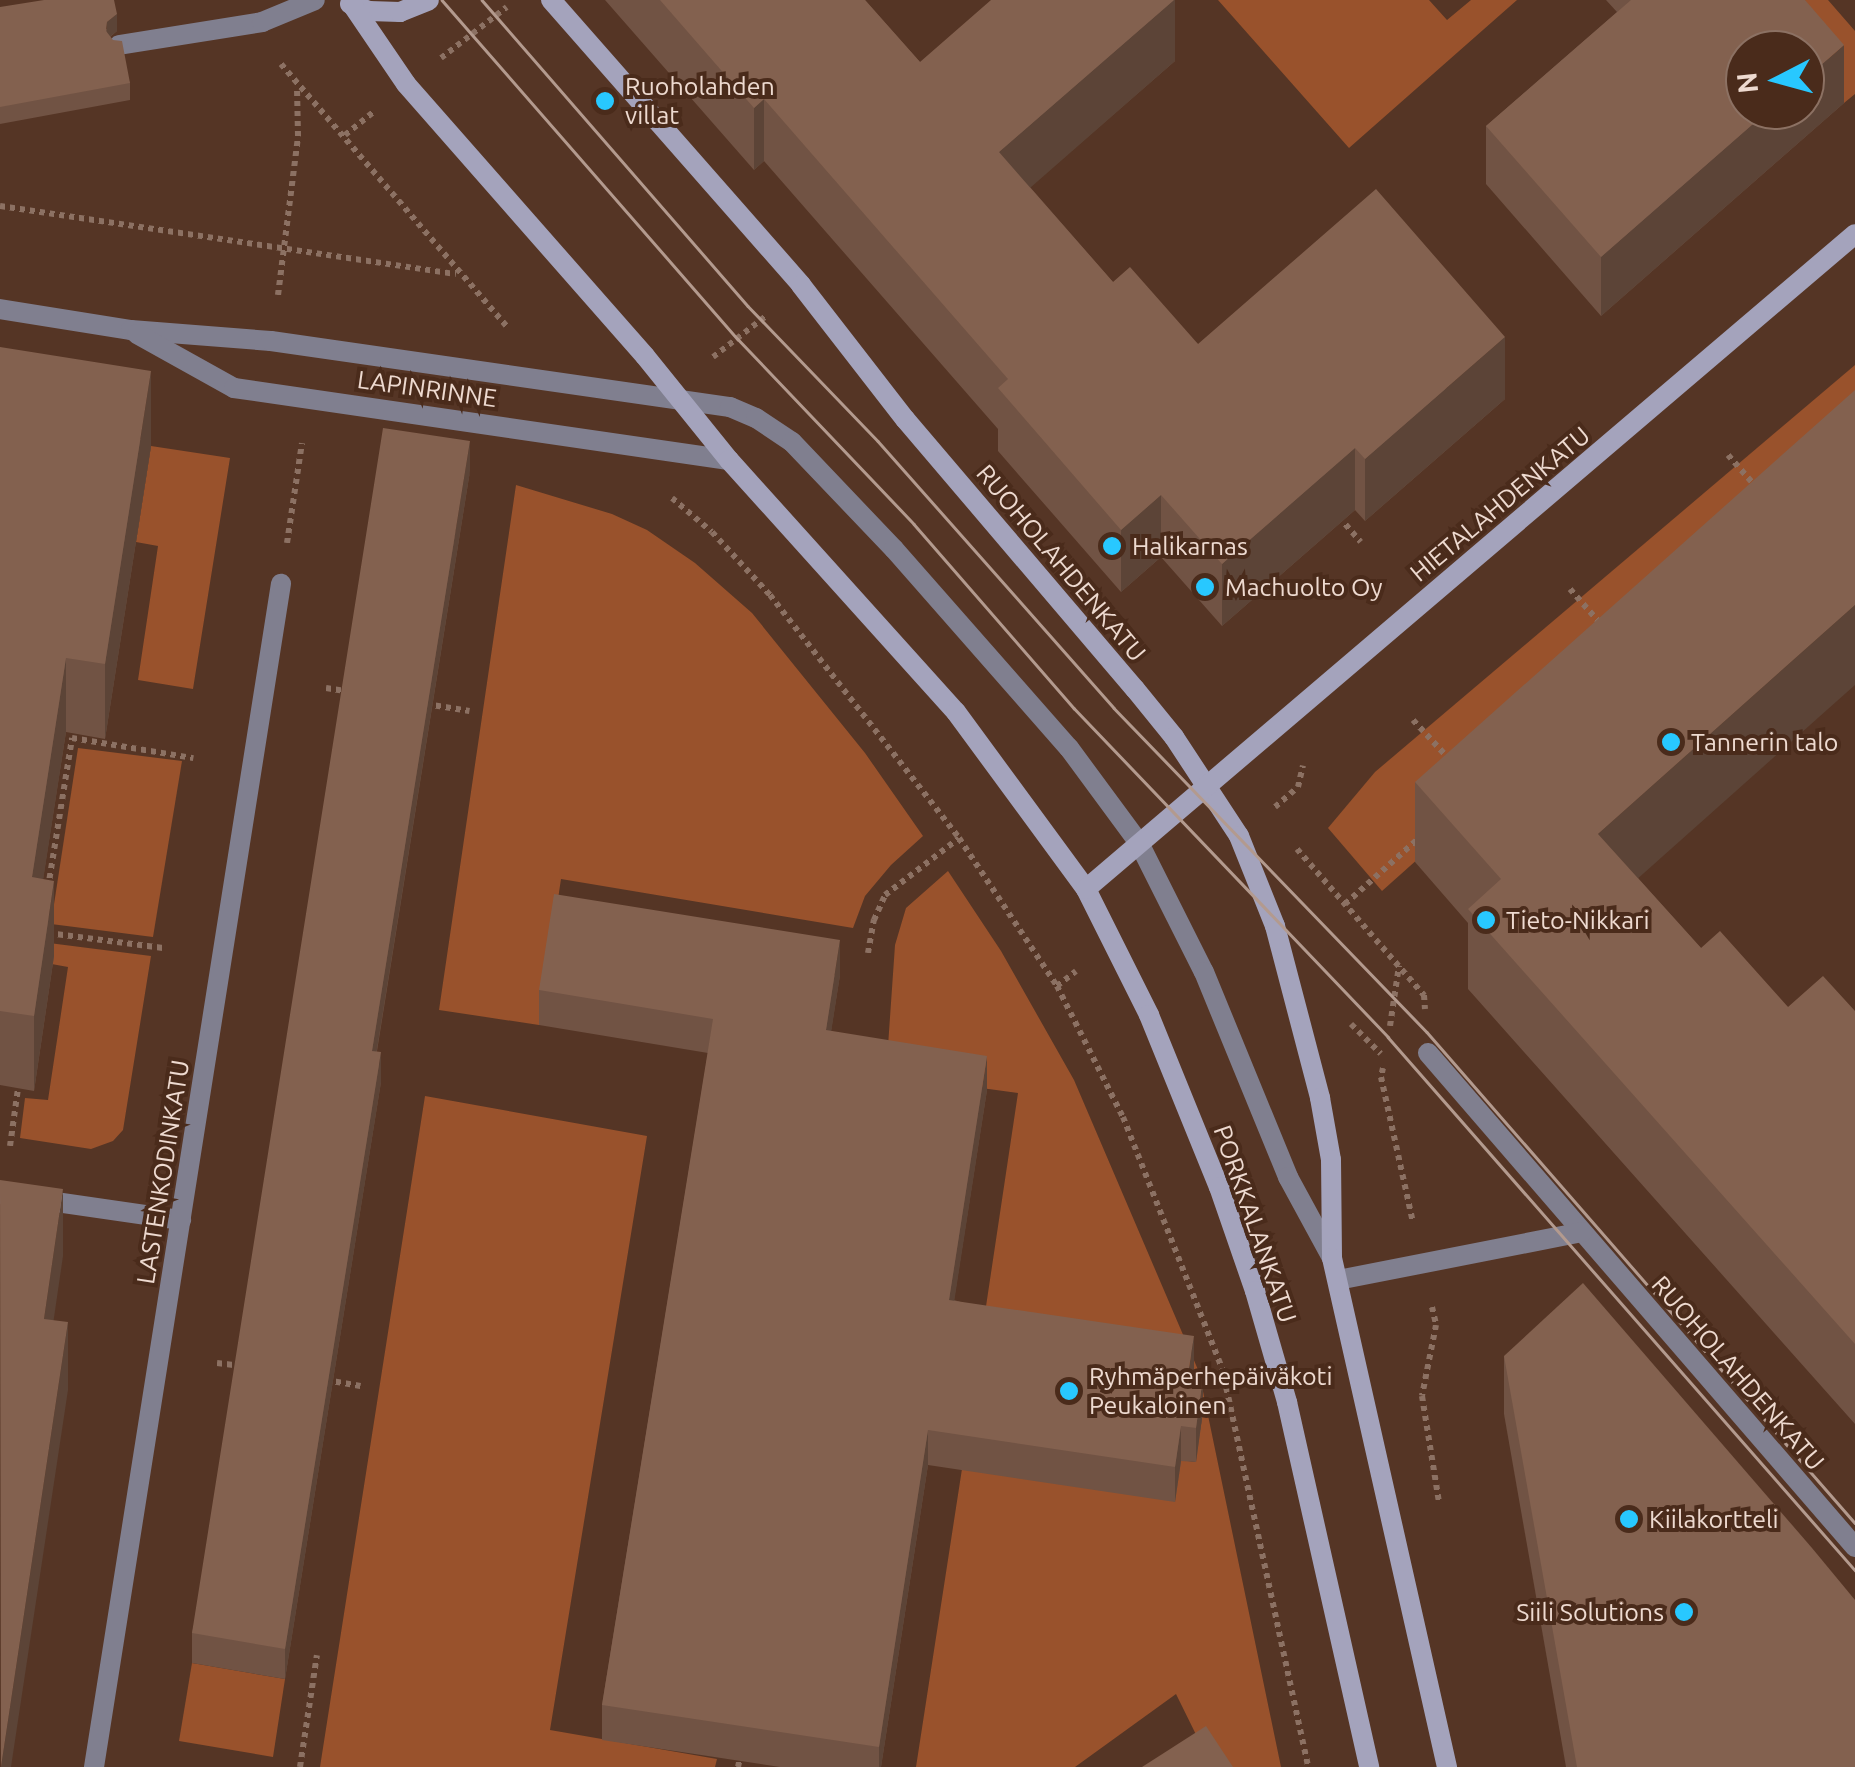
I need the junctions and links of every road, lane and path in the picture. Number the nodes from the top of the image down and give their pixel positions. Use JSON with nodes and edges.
{"nodes":[{"id":1,"x":314,"y":0,"type":"edge"},
{"id":2,"x":429,"y":0,"type":"edge"},
{"id":3,"x":551,"y":0,"type":"edge"},
{"id":4,"x":348,"y":3,"type":"edge"},
{"id":5,"x":120,"y":44,"type":"edge"},
{"id":6,"x":277,"y":58,"type":"dead end"},
{"id":7,"x":298,"y":87,"type":"junction"},
{"id":8,"x":0,"y":206,"type":"edge"},
{"id":9,"x":1855,"y":234,"type":"edge"},
{"id":10,"x":284,"y":250,"type":"junction"},
{"id":11,"x":801,"y":285,"type":"junction"},
{"id":12,"x":0,"y":310,"type":"edge"},
{"id":13,"x":131,"y":330,"type":"junction"},
{"id":14,"x":713,"y":357,"type":"dead end"},
{"id":15,"x":678,"y":399,"type":"junction"},
{"id":16,"x":303,"y":443,"type":"dead end"},
{"id":17,"x":1728,"y":454,"type":"dead end"},
{"id":18,"x":728,"y":460,"type":"junction"},
{"id":19,"x":1760,"y":490,"type":"edge"},
{"id":20,"x":1337,"y":515,"type":"edge"},
{"id":21,"x":691,"y":517,"type":"dead end"},
{"id":22,"x":1362,"y":542,"type":"dead end"},
{"id":23,"x":281,"y":584,"type":"joint"},
{"id":24,"x":1570,"y":589,"type":"dead end"},
{"id":25,"x":1604,"y":627,"type":"edge"},
{"id":26,"x":326,"y":688,"type":"dead end"},
{"id":27,"x":364,"y":694,"type":"edge"},
{"id":28,"x":416,"y":702,"type":"edge"},
{"id":29,"x":469,"y":711,"type":"dead end"},
{"id":30,"x":1414,"y":720,"type":"dead end"},
{"id":31,"x":193,"y":758,"type":"dead end"},
{"id":32,"x":1463,"y":774,"type":"edge"},
{"id":33,"x":1206,"y":784,"type":"junction"},
{"id":34,"x":1433,"y":826,"type":"edge"},
{"id":35,"x":959,"y":838,"type":"junction"},
{"id":36,"x":1139,"y":843,"type":"junction"},
{"id":37,"x":1293,"y":844,"type":"dead end"},
{"id":38,"x":1086,"y":889,"type":"junction"},
{"id":39,"x":48,"y":894,"type":"edge"},
{"id":40,"x":1346,"y":904,"type":"junction"},
{"id":41,"x":40,"y":943,"type":"edge"},
{"id":42,"x":162,"y":948,"type":"dead end"},
{"id":43,"x":868,"y":954,"type":"dead end"},
{"id":44,"x":1428,"y":1053,"type":"joint"},
{"id":45,"x":1381,"y":1077,"type":"dead end"},
{"id":46,"x":18,"y":1088,"type":"edge"},
{"id":47,"x":10,"y":1146,"type":"dead end"},
{"id":48,"x":0,"y":1194,"type":"edge"},
{"id":49,"x":1412,"y":1217,"type":"dead end"},
{"id":50,"x":181,"y":1220,"type":"junction"},
{"id":51,"x":1582,"y":1232,"type":"junction"},
{"id":52,"x":1332,"y":1258,"type":"junction"},
{"id":53,"x":1338,"y":1280,"type":"junction"},
{"id":54,"x":1436,"y":1324,"type":"dead end"},
{"id":55,"x":216,"y":1363,"type":"dead end"},
{"id":56,"x":256,"y":1369,"type":"edge"},
{"id":57,"x":308,"y":1378,"type":"edge"},
{"id":58,"x":360,"y":1386,"type":"dead end"},
{"id":59,"x":1442,"y":1514,"type":"dead end"},
{"id":60,"x":1855,"y":1548,"type":"edge"},
{"id":61,"x":318,"y":1655,"type":"dead end"},
{"id":62,"x":743,"y":1737,"type":"edge"},
{"id":63,"x":94,"y":1767,"type":"edge"},
{"id":64,"x":300,"y":1767,"type":"edge"},
{"id":65,"x":738,"y":1767,"type":"edge"},
{"id":66,"x":1308,"y":1767,"type":"edge"},
{"id":67,"x":1369,"y":1767,"type":"edge"},
{"id":68,"x":1447,"y":1767,"type":"edge"}],
"edges":[{"from":1,"to":5,"type":"street"},
{"from":2,"to":4,"type":"main road"},
{"from":3,"to":11,"type":"main road","name":"RUOHOLAHDENKATU"},
{"from":4,"to":15,"type":"main road"},
{"from":6,"to":7,"type":"path"},
{"from":7,"to":10,"type":"path"},
{"from":7,"to":10,"type":"path"},
{"from":8,"to":10,"type":"path"},
{"from":9,"to":33,"type":"main road","name":"HIETALAHDENKATU"},
{"from":11,"to":14,"type":"path"},
{"from":11,"to":33,"type":"main road","name":"RUOHOLAHDENKATU"},
{"from":12,"to":13,"type":"street","name":"LAPINRINNE"},
{"from":13,"to":15,"type":"street","name":"LAPINRINNE"},
{"from":13,"to":18,"type":"street","name":"LAPINRINNE"},
{"from":15,"to":18,"type":"main road"},
{"from":15,"to":36,"type":"street","name":"RUOHOLAHDENKATU"},
{"from":16,"to":23,"type":"path"},
{"from":17,"to":19,"type":"path"},
{"from":18,"to":38,"type":"main road"},
{"from":20,"to":22,"type":"path"},
{"from":21,"to":35,"type":"path"},
{"from":23,"to":50,"type":"street","name":"LASTENKODINKATU"},
{"from":24,"to":25,"type":"path"},
{"from":26,"to":27,"type":"path"},
{"from":28,"to":29,"type":"path"},
{"from":30,"to":32,"type":"path"},
{"from":31,"to":39,"type":"path"},
{"from":33,"to":36,"type":"main road","name":"HIETALAHDENKATU"},
{"from":33,"to":52,"type":"main road","name":"RUOHOLAHDENKATU"},
{"from":34,"to":40,"type":"path"},
{"from":35,"to":43,"type":"path"},
{"from":35,"to":66,"type":"path"},
{"from":36,"to":38,"type":"main road","name":"HIETALAHDENKATU"},
{"from":36,"to":52,"type":"street","name":"RUOHOLAHDENKATU"},
{"from":37,"to":40,"type":"path"},
{"from":38,"to":67,"type":"main road","name":"PORKKALANKATU"},
{"from":40,"to":44,"type":"path"},
{"from":41,"to":42,"type":"path"},
{"from":44,"to":51,"type":"street","name":"RUOHOLAHDENKATU"},
{"from":45,"to":49,"type":"path"},
{"from":46,"to":47,"type":"path"},
{"from":48,"to":50,"type":"street"},
{"from":50,"to":63,"type":"street","name":"LASTENKODINKATU"},
{"from":51,"to":53,"type":"street"},
{"from":51,"to":60,"type":"street","name":"RUOHOLAHDENKATU"},
{"from":52,"to":53,"type":"main road","name":"RUOHOLAHDENKATU"},
{"from":53,"to":68,"type":"main road"},
{"from":54,"to":59,"type":"path"},
{"from":55,"to":56,"type":"path"},
{"from":57,"to":58,"type":"path"},
{"from":61,"to":64,"type":"path"},
{"from":62,"to":65,"type":"path"}]}
